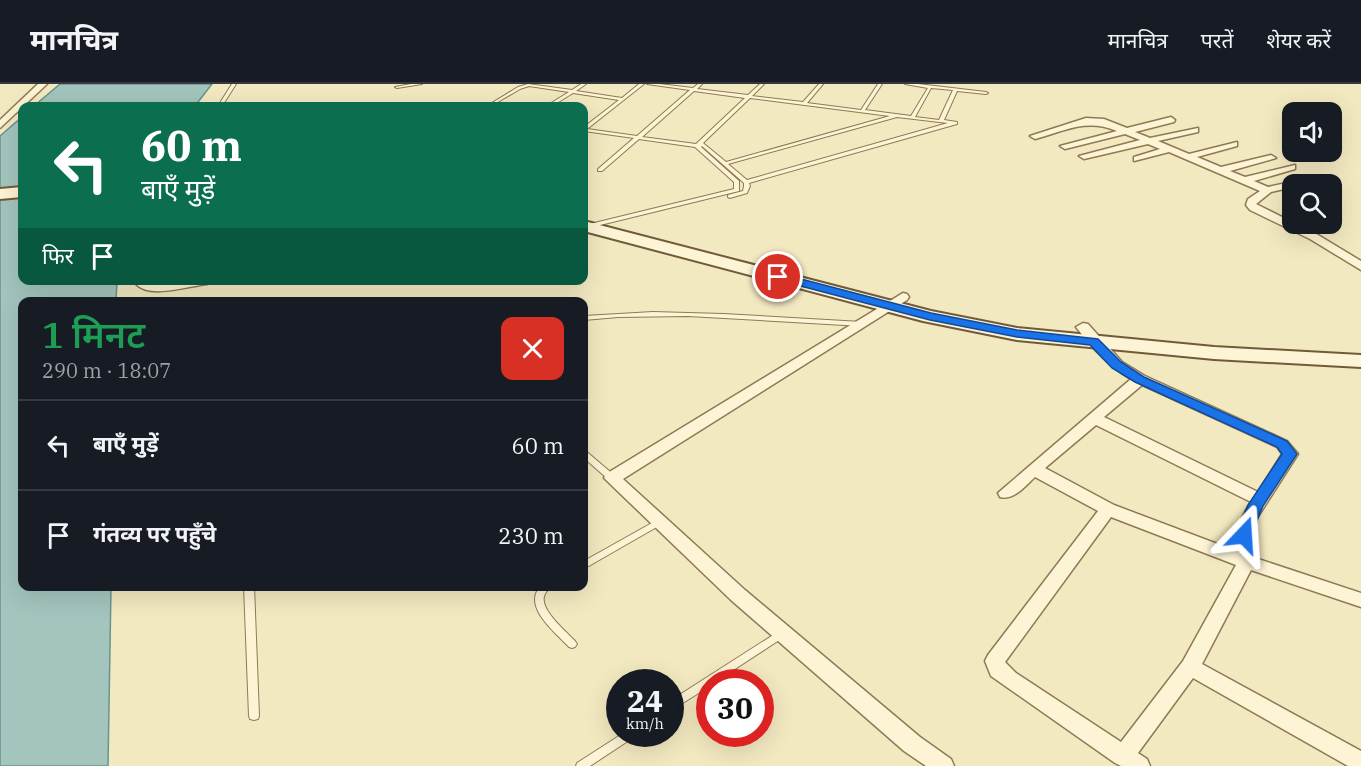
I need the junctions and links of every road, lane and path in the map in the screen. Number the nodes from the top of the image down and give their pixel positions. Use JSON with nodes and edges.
{"nodes":[{"id":1,"x":43,"y":84,"type":"edge"},
{"id":2,"x":234,"y":84,"type":"edge"},
{"id":3,"x":420,"y":84,"type":"edge"},
{"id":4,"x":584,"y":84,"type":"edge"},
{"id":5,"x":642,"y":84,"type":"edge"},
{"id":6,"x":649,"y":84,"type":"edge"},
{"id":7,"x":700,"y":84,"type":"edge"},
{"id":8,"x":762,"y":84,"type":"edge"},
{"id":9,"x":821,"y":84,"type":"edge"},
{"id":10,"x":880,"y":84,"type":"edge"},
{"id":11,"x":907,"y":84,"type":"edge"},
{"id":12,"x":531,"y":85,"type":"edge"},
{"id":13,"x":397,"y":87,"type":"dead end"},
{"id":14,"x":930,"y":87,"type":"junction"},
{"id":15,"x":694,"y":89,"type":"junction"},
{"id":16,"x":956,"y":90,"type":"junction"},
{"id":17,"x":572,"y":92,"type":"junction"},
{"id":18,"x":986,"y":93,"type":"dead end"},
{"id":19,"x":749,"y":96,"type":"junction"},
{"id":20,"x":623,"y":99,"type":"junction"},
{"id":21,"x":24,"y":102,"type":"edge"},
{"id":22,"x":223,"y":102,"type":"edge"},
{"id":23,"x":496,"y":102,"type":"edge"},
{"id":24,"x":556,"y":102,"type":"edge"},
{"id":25,"x":805,"y":103,"type":"junction"},
{"id":26,"x":18,"y":108,"type":"edge"},
{"id":27,"x":863,"y":110,"type":"junction"},
{"id":28,"x":899,"y":115,"type":"junction"},
{"id":29,"x":913,"y":117,"type":"junction"},
{"id":30,"x":1171,"y":120,"type":"dead end"},
{"id":31,"x":941,"y":121,"type":"junction"},
{"id":32,"x":0,"y":125,"type":"edge"},
{"id":33,"x":588,"y":126,"type":"edge"},
{"id":34,"x":588,"y":130,"type":"edge"},
{"id":35,"x":1194,"y":130,"type":"dead end"},
{"id":36,"x":1124,"y":131,"type":"junction"},
{"id":37,"x":1035,"y":136,"type":"dead end"},
{"id":38,"x":637,"y":138,"type":"junction"},
{"id":39,"x":1149,"y":141,"type":"junction"},
{"id":40,"x":1234,"y":144,"type":"dead end"},
{"id":41,"x":701,"y":145,"type":"junction"},
{"id":42,"x":1065,"y":146,"type":"dead end"},
{"id":43,"x":1170,"y":149,"type":"junction"},
{"id":44,"x":1084,"y":156,"type":"dead end"},
{"id":45,"x":1188,"y":156,"type":"junction"},
{"id":46,"x":1271,"y":158,"type":"dead end"},
{"id":47,"x":1137,"y":159,"type":"dead end"},
{"id":48,"x":724,"y":164,"type":"junction"},
{"id":49,"x":1292,"y":167,"type":"dead end"},
{"id":50,"x":600,"y":170,"type":"dead end"},
{"id":51,"x":1222,"y":170,"type":"junction"},
{"id":52,"x":1245,"y":180,"type":"junction"},
{"id":53,"x":746,"y":182,"type":"junction"},
{"id":54,"x":1282,"y":186,"type":"edge"},
{"id":55,"x":1267,"y":190,"type":"junction"},
{"id":56,"x":18,"y":192,"type":"edge"},
{"id":57,"x":0,"y":194,"type":"edge"},
{"id":58,"x":596,"y":224,"type":"edge"},
{"id":59,"x":1361,"y":266,"type":"edge"},
{"id":60,"x":144,"y":285,"type":"edge"},
{"id":61,"x":174,"y":285,"type":"edge"},
{"id":62,"x":897,"y":302,"type":"junction"},
{"id":63,"x":588,"y":318,"type":"edge"},
{"id":64,"x":862,"y":324,"type":"junction"},
{"id":65,"x":1088,"y":334,"type":"junction"},
{"id":66,"x":1361,"y":347,"type":"edge"},
{"id":67,"x":1361,"y":361,"type":"edge"},
{"id":68,"x":1140,"y":379,"type":"junction"},
{"id":69,"x":1094,"y":418,"type":"junction"},
{"id":70,"x":588,"y":457,"type":"edge"},
{"id":71,"x":1034,"y":469,"type":"junction"},
{"id":72,"x":612,"y":478,"type":"junction"},
{"id":73,"x":1006,"y":494,"type":"dead end"},
{"id":74,"x":1259,"y":499,"type":"junction"},
{"id":75,"x":1108,"y":509,"type":"junction"},
{"id":76,"x":659,"y":522,"type":"junction"},
{"id":77,"x":1246,"y":562,"type":"junction"},
{"id":78,"x":588,"y":563,"type":"edge"},
{"id":79,"x":249,"y":591,"type":"edge"},
{"id":80,"x":542,"y":591,"type":"edge"},
{"id":81,"x":1361,"y":600,"type":"edge"},
{"id":82,"x":783,"y":633,"type":"junction"},
{"id":83,"x":572,"y":644,"type":"dead end"},
{"id":84,"x":1190,"y":667,"type":"junction"},
{"id":85,"x":684,"y":698,"type":"edge"},
{"id":86,"x":254,"y":716,"type":"dead end"},
{"id":87,"x":610,"y":747,"type":"edge"},
{"id":88,"x":1131,"y":761,"type":"edge"},
{"id":89,"x":1361,"y":762,"type":"edge"},
{"id":90,"x":581,"y":766,"type":"edge"},
{"id":91,"x":943,"y":766,"type":"edge"}],
"edges":[{"from":1,"to":21,"type":"street"},
{"from":2,"to":22,"type":"lane"},
{"from":3,"to":13,"type":"lane"},
{"from":4,"to":17,"type":"lane"},
{"from":5,"to":20,"type":"lane"},
{"from":6,"to":15,"type":"lane"},
{"from":7,"to":15,"type":"lane"},
{"from":8,"to":19,"type":"lane"},
{"from":9,"to":25,"type":"lane"},
{"from":10,"to":27,"type":"lane"},
{"from":11,"to":14,"type":"lane"},
{"from":12,"to":17,"type":"lane"},
{"from":12,"to":23,"type":"lane"},
{"from":14,"to":16,"type":"lane"},
{"from":14,"to":29,"type":"lane"},
{"from":15,"to":19,"type":"lane"},
{"from":15,"to":38,"type":"lane"},
{"from":16,"to":18,"type":"lane"},
{"from":16,"to":31,"type":"lane"},
{"from":17,"to":20,"type":"lane"},
{"from":17,"to":24,"type":"lane"},
{"from":19,"to":25,"type":"lane"},
{"from":19,"to":41,"type":"lane"},
{"from":20,"to":33,"type":"lane"},
{"from":25,"to":27,"type":"lane"},
{"from":26,"to":32,"type":"street"},
{"from":27,"to":28,"type":"lane"},
{"from":28,"to":29,"type":"lane"},
{"from":28,"to":48,"type":"lane"},
{"from":29,"to":31,"type":"lane"},
{"from":30,"to":36,"type":"street"},
{"from":31,"to":53,"type":"lane"},
{"from":34,"to":38,"type":"lane"},
{"from":35,"to":39,"type":"street"},
{"from":36,"to":37,"type":"street"},
{"from":36,"to":39,"type":"street"},
{"from":36,"to":42,"type":"street"},
{"from":38,"to":41,"type":"lane"},
{"from":38,"to":50,"type":"lane"},
{"from":39,"to":43,"type":"street"},
{"from":39,"to":44,"type":"street"},
{"from":40,"to":45,"type":"street"},
{"from":41,"to":48,"type":"lane"},
{"from":41,"to":58,"type":"lane"},
{"from":43,"to":45,"type":"street"},
{"from":43,"to":47,"type":"street"},
{"from":45,"to":51,"type":"street"},
{"from":46,"to":51,"type":"street"},
{"from":48,"to":53,"type":"lane"},
{"from":49,"to":52,"type":"street"},
{"from":51,"to":52,"type":"street"},
{"from":52,"to":55,"type":"street"},
{"from":53,"to":58,"type":"lane"},
{"from":54,"to":55,"type":"street"},
{"from":55,"to":59,"type":"street"},
{"from":56,"to":57,"type":"street"},
{"from":58,"to":62,"type":"street"},
{"from":60,"to":61,"type":"street"},
{"from":62,"to":64,"type":"street"},
{"from":62,"to":65,"type":"street"},
{"from":63,"to":64,"type":"lane"},
{"from":64,"to":72,"type":"street"},
{"from":65,"to":66,"type":"street"},
{"from":65,"to":67,"type":"street"},
{"from":65,"to":68,"type":"street"},
{"from":68,"to":69,"type":"street"},
{"from":68,"to":74,"type":"street"},
{"from":69,"to":71,"type":"street"},
{"from":69,"to":74,"type":"street"},
{"from":70,"to":72,"type":"lane"},
{"from":71,"to":73,"type":"street"},
{"from":71,"to":75,"type":"street"},
{"from":72,"to":76,"type":"street"},
{"from":74,"to":77,"type":"street"},
{"from":75,"to":77,"type":"street"},
{"from":75,"to":88,"type":"street"},
{"from":76,"to":78,"type":"lane"},
{"from":76,"to":82,"type":"street"},
{"from":77,"to":81,"type":"street"},
{"from":77,"to":84,"type":"street"},
{"from":79,"to":86,"type":"lane"},
{"from":80,"to":83,"type":"lane"},
{"from":82,"to":85,"type":"lane"},
{"from":82,"to":91,"type":"street"},
{"from":84,"to":88,"type":"street"},
{"from":84,"to":89,"type":"street"},
{"from":87,"to":90,"type":"lane"}]}
